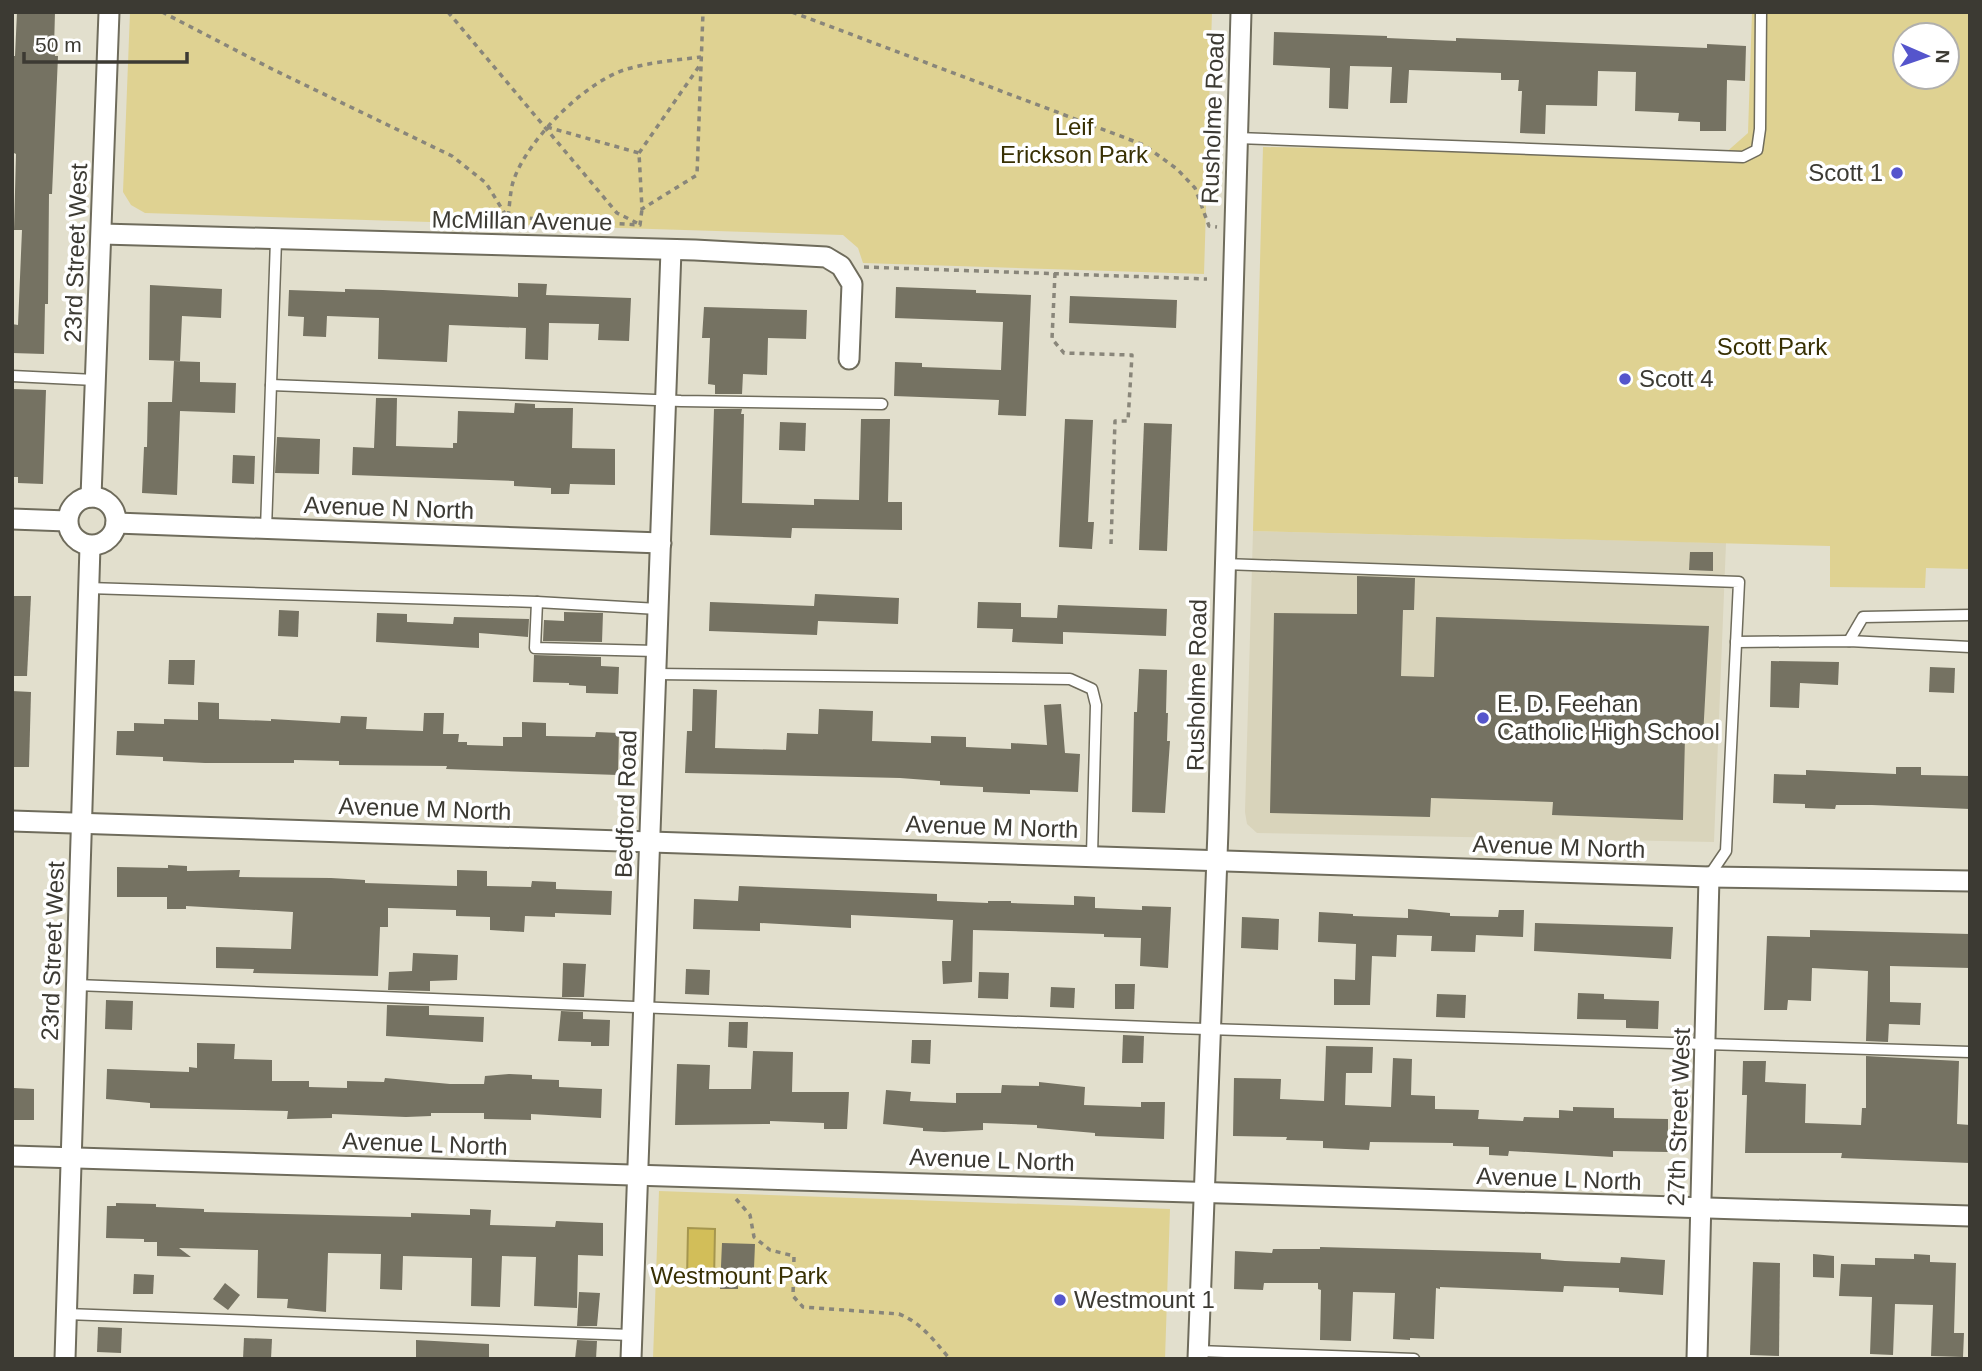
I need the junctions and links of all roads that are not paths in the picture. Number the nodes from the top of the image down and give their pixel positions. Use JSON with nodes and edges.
{"nodes":[{"id":1,"x":109,"y":12,"type":"edge"},
{"id":2,"x":1241,"y":12,"type":"edge"},
{"id":3,"x":1761,"y":12,"type":"edge"},
{"id":4,"x":1236,"y":138,"type":"junction"},
{"id":5,"x":102,"y":234,"type":"junction"},
{"id":6,"x":276,"y":240,"type":"junction"},
{"id":7,"x":671,"y":250,"type":"junction"},
{"id":8,"x":849,"y":359,"type":"dead end"},
{"id":9,"x":12,"y":376,"type":"edge"},
{"id":10,"x":96,"y":380,"type":"junction"},
{"id":11,"x":271,"y":384,"type":"junction"},
{"id":12,"x":666,"y":400,"type":"junction"},
{"id":13,"x":882,"y":404,"type":"dead end"},
{"id":14,"x":91,"y":497,"type":"junction"},
{"id":15,"x":12,"y":519,"type":"edge"},
{"id":16,"x":67,"y":521,"type":"junction"},
{"id":17,"x":116,"y":523,"type":"junction"},
{"id":18,"x":266,"y":529,"type":"junction"},
{"id":19,"x":660,"y":543,"type":"junction"},
{"id":20,"x":90,"y":546,"type":"junction"},
{"id":21,"x":1224,"y":564,"type":"junction"},
{"id":22,"x":88,"y":588,"type":"junction"},
{"id":23,"x":537,"y":602,"type":"junction"},
{"id":24,"x":658,"y":609,"type":"junction"},
{"id":25,"x":1970,"y":615,"type":"edge"},
{"id":26,"x":1849,"y":641,"type":"junction"},
{"id":27,"x":1736,"y":642,"type":"junction"},
{"id":28,"x":1970,"y":647,"type":"edge"},
{"id":29,"x":656,"y":651,"type":"junction"},
{"id":30,"x":655,"y":674,"type":"junction"},
{"id":31,"x":12,"y":821,"type":"edge"},
{"id":32,"x":82,"y":823,"type":"junction"},
{"id":33,"x":651,"y":841,"type":"junction"},
{"id":34,"x":1092,"y":855,"type":"junction"},
{"id":35,"x":1217,"y":859,"type":"junction"},
{"id":36,"x":1709,"y":877,"type":"junction"},
{"id":37,"x":1970,"y":881,"type":"edge"},
{"id":38,"x":76,"y":985,"type":"junction"},
{"id":39,"x":641,"y":1006,"type":"junction"},
{"id":40,"x":1210,"y":1028,"type":"junction"},
{"id":41,"x":1706,"y":1045,"type":"junction"},
{"id":42,"x":1970,"y":1052,"type":"edge"},
{"id":43,"x":12,"y":1156,"type":"edge"},
{"id":44,"x":71,"y":1158,"type":"junction"},
{"id":45,"x":637,"y":1176,"type":"junction"},
{"id":46,"x":1204,"y":1192,"type":"junction"},
{"id":47,"x":1702,"y":1208,"type":"junction"},
{"id":48,"x":1970,"y":1216,"type":"edge"},
{"id":49,"x":66,"y":1314,"type":"junction"},
{"id":50,"x":631,"y":1335,"type":"junction"},
{"id":51,"x":1198,"y":1355,"type":"edge"},
{"id":52,"x":65,"y":1359,"type":"edge"},
{"id":53,"x":631,"y":1359,"type":"edge"},
{"id":54,"x":1414,"y":1359,"type":"edge"},
{"id":55,"x":1697,"y":1359,"type":"edge"}],
"edges":[{"from":1,"to":5,"type":"street","name":"23rd Street West"},
{"from":2,"to":4,"type":"street","name":"Rusholme Road"},
{"from":3,"to":4,"type":"lane"},
{"from":4,"to":21,"type":"street","name":"Rusholme Road"},
{"from":5,"to":6,"type":"street","name":"McMillan Avenue"},
{"from":5,"to":10,"type":"street","name":"23rd Street West"},
{"from":6,"to":7,"type":"street","name":"McMillan Avenue"},
{"from":6,"to":11,"type":"lane"},
{"from":7,"to":8,"type":"street","name":"McMillan Avenue"},
{"from":7,"to":12,"type":"street","name":"Bedford Road"},
{"from":9,"to":10,"type":"lane"},
{"from":10,"to":14,"type":"street","name":"23rd Street West"},
{"from":11,"to":12,"type":"lane"},
{"from":11,"to":18,"type":"lane"},
{"from":12,"to":13,"type":"lane"},
{"from":12,"to":19,"type":"street","name":"Bedford Road"},
{"from":14,"to":16,"type":"street"},
{"from":14,"to":17,"type":"street"},
{"from":15,"to":16,"type":"street"},
{"from":16,"to":20,"type":"street"},
{"from":17,"to":18,"type":"street","name":"Avenue N North"},
{"from":17,"to":20,"type":"street"},
{"from":18,"to":19,"type":"street","name":"Avenue N North"},
{"from":19,"to":24,"type":"street","name":"Bedford Road"},
{"from":20,"to":22,"type":"street","name":"23rd Street West"},
{"from":21,"to":27,"type":"lane"},
{"from":21,"to":35,"type":"street","name":"Rusholme Road"},
{"from":22,"to":23,"type":"lane"},
{"from":22,"to":32,"type":"street","name":"23rd Street West"},
{"from":23,"to":24,"type":"lane"},
{"from":23,"to":29,"type":"lane"},
{"from":24,"to":29,"type":"street","name":"Bedford Road"},
{"from":25,"to":26,"type":"lane"},
{"from":26,"to":27,"type":"lane"},
{"from":26,"to":28,"type":"lane"},
{"from":27,"to":36,"type":"lane"},
{"from":29,"to":30,"type":"street","name":"Bedford Road"},
{"from":30,"to":33,"type":"street","name":"Bedford Road"},
{"from":30,"to":34,"type":"lane"},
{"from":31,"to":32,"type":"street","name":"Avenue M North"},
{"from":32,"to":33,"type":"street","name":"Avenue M North"},
{"from":32,"to":38,"type":"street","name":"23rd Street West"},
{"from":33,"to":34,"type":"street","name":"Avenue M North"},
{"from":33,"to":39,"type":"street","name":"Bedford Road"},
{"from":34,"to":35,"type":"street","name":"Avenue M North"},
{"from":35,"to":36,"type":"street","name":"Avenue M North"},
{"from":35,"to":40,"type":"street","name":"Rusholme Road"},
{"from":36,"to":37,"type":"street","name":"Avenue M North"},
{"from":36,"to":41,"type":"street","name":"27th Street West"},
{"from":38,"to":39,"type":"lane"},
{"from":38,"to":44,"type":"street","name":"23rd Street West"},
{"from":39,"to":40,"type":"lane"},
{"from":39,"to":45,"type":"street","name":"Bedford Road"},
{"from":40,"to":41,"type":"lane"},
{"from":40,"to":46,"type":"street","name":"Rusholme Road"},
{"from":41,"to":42,"type":"lane"},
{"from":41,"to":47,"type":"street","name":"27th Street West"},
{"from":43,"to":44,"type":"street","name":"Avenue L North"},
{"from":44,"to":45,"type":"street","name":"Avenue L North"},
{"from":44,"to":49,"type":"street","name":"23rd Street West"},
{"from":45,"to":46,"type":"street","name":"Avenue L North"},
{"from":45,"to":50,"type":"street","name":"Bedford Road"},
{"from":46,"to":47,"type":"street","name":"Avenue L North"},
{"from":46,"to":51,"type":"street","name":"Rusholme Road"},
{"from":47,"to":48,"type":"street","name":"Avenue L North"},
{"from":47,"to":55,"type":"street","name":"27th Street West"},
{"from":49,"to":50,"type":"lane"},
{"from":49,"to":52,"type":"street","name":"23rd Street West"},
{"from":50,"to":53,"type":"street","name":"Bedford Road"},
{"from":51,"to":54,"type":"lane"}]}
